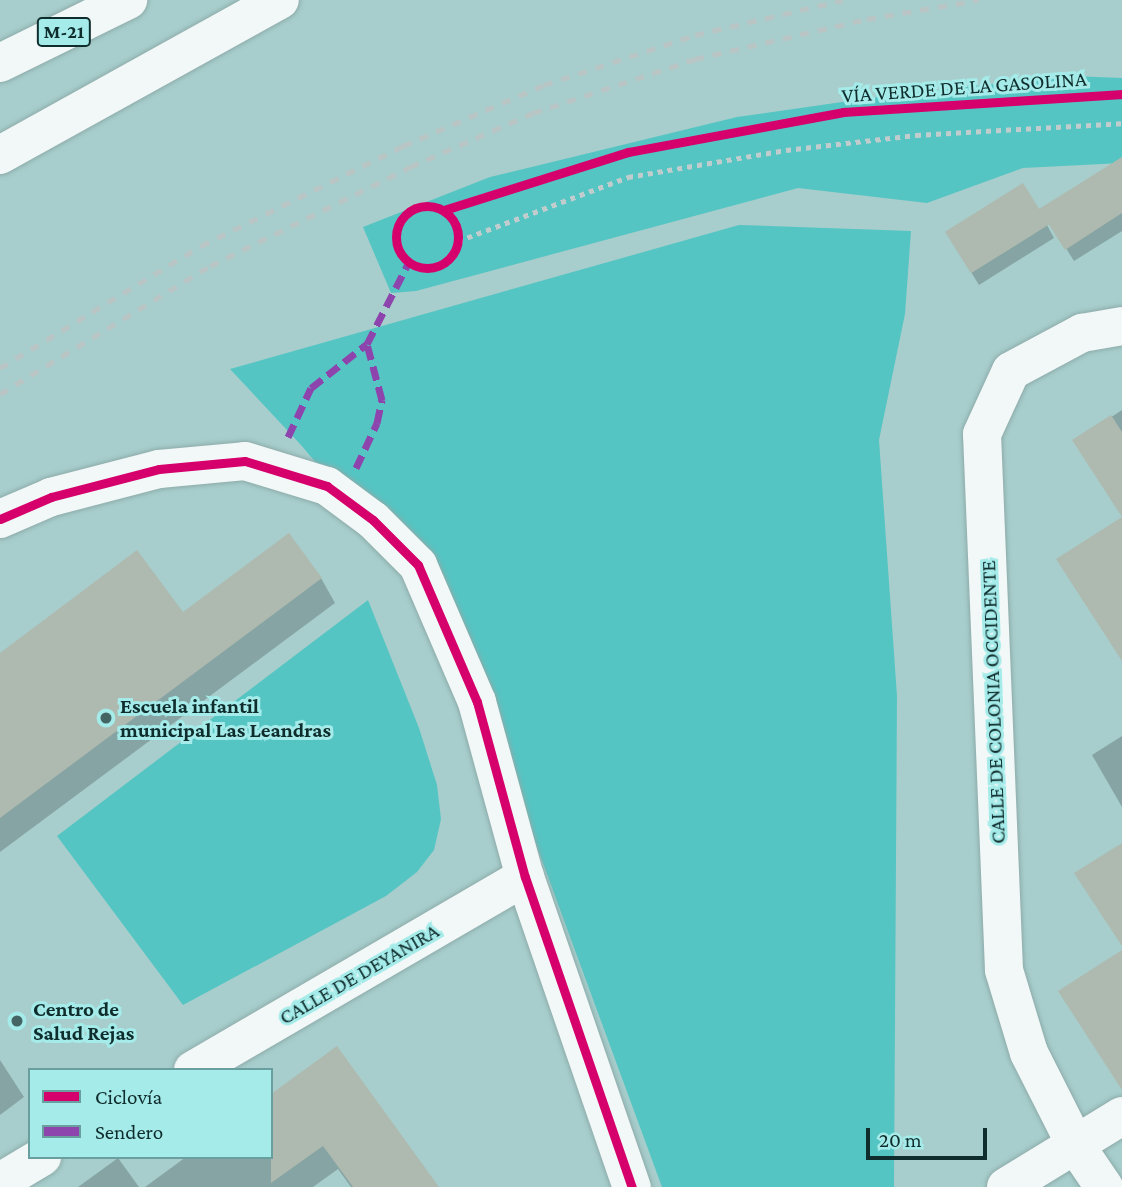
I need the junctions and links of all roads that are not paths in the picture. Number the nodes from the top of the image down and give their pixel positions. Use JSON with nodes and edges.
{"nodes":[{"id":1,"x":128,"y":0,"type":"edge"},
{"id":2,"x":280,"y":0,"type":"edge"},
{"id":3,"x":0,"y":63,"type":"edge"},
{"id":4,"x":0,"y":155,"type":"edge"},
{"id":5,"x":1122,"y":326,"type":"edge"},
{"id":6,"x":0,"y":519,"type":"edge"},
{"id":7,"x":525,"y":877,"type":"junction"},
{"id":8,"x":196,"y":1068,"type":"edge"},
{"id":9,"x":1122,"y":1116,"type":"edge"},
{"id":10,"x":1076,"y":1146,"type":"junction"},
{"id":11,"x":39,"y":1159,"type":"edge"},
{"id":12,"x":0,"y":1182,"type":"edge"},
{"id":13,"x":632,"y":1187,"type":"edge"},
{"id":14,"x":1006,"y":1187,"type":"edge"},
{"id":15,"x":1104,"y":1187,"type":"edge"}],
"edges":[{"from":1,"to":3,"type":"main road","number":"M-21"},
{"from":2,"to":4,"type":"main road"},
{"from":5,"to":10,"type":"main road","name":"CALLE DE COLONIA OCCIDENTE"},
{"from":6,"to":7,"type":"main road"},
{"from":7,"to":8,"type":"main road","name":"CALLE DE DEYANIRA"},
{"from":7,"to":13,"type":"main road"},
{"from":9,"to":10,"type":"main road"},
{"from":10,"to":14,"type":"main road"},
{"from":10,"to":15,"type":"main road","name":"CALLE DE COLONIA OCCIDENTE"},
{"from":11,"to":12,"type":"main road"}]}
